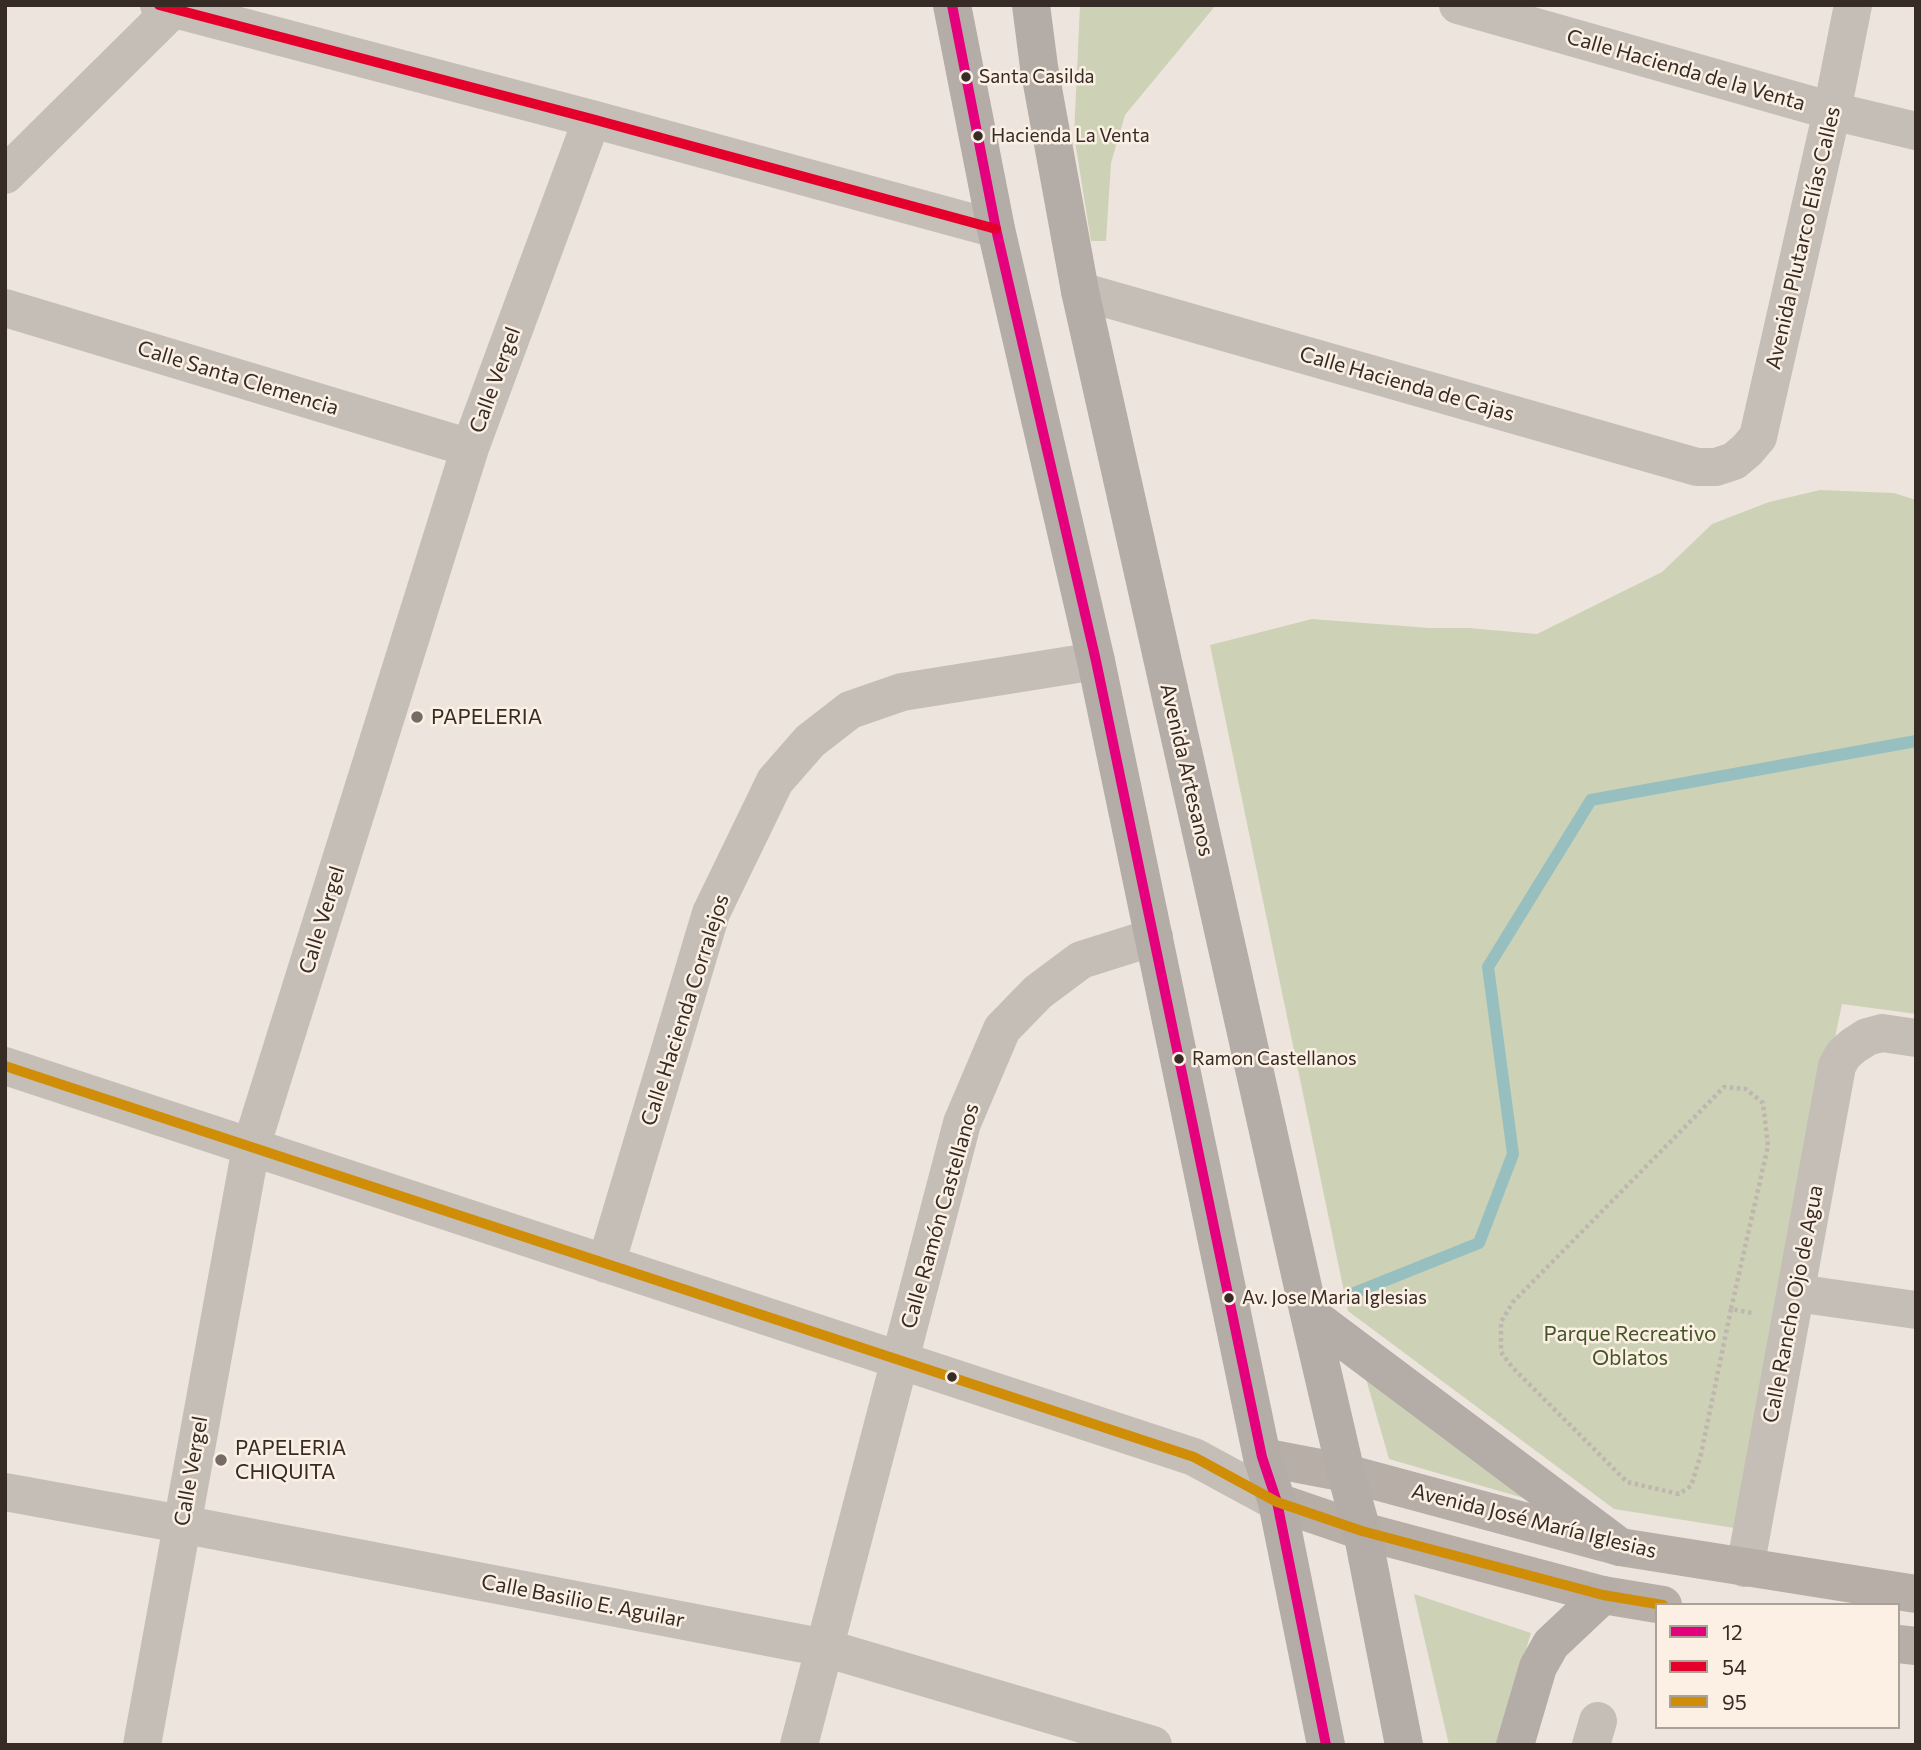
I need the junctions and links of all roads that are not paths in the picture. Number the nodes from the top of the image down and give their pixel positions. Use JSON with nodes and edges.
{"nodes":[{"id":1,"x":952,"y":5,"type":"edge"},
{"id":2,"x":1031,"y":5,"type":"edge"},
{"id":3,"x":1458,"y":5,"type":"edge"},
{"id":4,"x":1853,"y":5,"type":"edge"},
{"id":5,"x":170,"y":7,"type":"edge"},
{"id":6,"x":1832,"y":111,"type":"junction"},
{"id":7,"x":592,"y":119,"type":"junction"},
{"id":8,"x":1916,"y":131,"type":"edge"},
{"id":9,"x":5,"y":175,"type":"edge"},
{"id":10,"x":996,"y":229,"type":"junction"},
{"id":11,"x":1080,"y":291,"type":"junction"},
{"id":12,"x":5,"y":308,"type":"edge"},
{"id":13,"x":470,"y":448,"type":"junction"},
{"id":14,"x":1734,"y":461,"type":"joint"},
{"id":15,"x":1096,"y":661,"type":"junction"},
{"id":16,"x":1154,"y":937,"type":"junction"},
{"id":17,"x":1916,"y":1038,"type":"edge"},
{"id":18,"x":5,"y":1066,"type":"edge"},
{"id":19,"x":251,"y":1147,"type":"junction"},
{"id":20,"x":606,"y":1264,"type":"junction"},
{"id":21,"x":1793,"y":1306,"type":"junction"},
{"id":22,"x":1916,"y":1310,"type":"edge"},
{"id":23,"x":1309,"y":1314,"type":"junction"},
{"id":24,"x":900,"y":1360,"type":"junction"},
{"id":25,"x":1194,"y":1457,"type":"junction"},
{"id":26,"x":1262,"y":1457,"type":"junction"},
{"id":27,"x":1346,"y":1473,"type":"junction"},
{"id":28,"x":5,"y":1492,"type":"edge"},
{"id":29,"x":1277,"y":1502,"type":"junction"},
{"id":30,"x":181,"y":1524,"type":"junction"},
{"id":31,"x":1362,"y":1531,"type":"junction"},
{"id":32,"x":1620,"y":1547,"type":"junction"},
{"id":33,"x":1745,"y":1568,"type":"junction"},
{"id":34,"x":1916,"y":1594,"type":"edge"},
{"id":35,"x":1603,"y":1595,"type":"junction"},
{"id":36,"x":1655,"y":1604,"type":"edge"},
{"id":37,"x":825,"y":1648,"type":"junction"},
{"id":38,"x":142,"y":1745,"type":"edge"},
{"id":39,"x":799,"y":1745,"type":"edge"},
{"id":40,"x":1153,"y":1745,"type":"edge"},
{"id":41,"x":1326,"y":1745,"type":"edge"},
{"id":42,"x":1404,"y":1745,"type":"edge"},
{"id":43,"x":1515,"y":1745,"type":"edge"}],
"edges":[{"from":1,"to":10,"type":"main road"},
{"from":2,"to":11,"type":"main road","name":"Avenida Artesanos"},
{"from":3,"to":6,"type":"street","name":"Calle Hacienda de la Venta"},
{"from":4,"to":6,"type":"street","name":"Avenida Plutarco Elías Calles"},
{"from":5,"to":7,"type":"street"},
{"from":5,"to":9,"type":"street"},
{"from":6,"to":8,"type":"street","name":"Calle Hacienda de la Venta"},
{"from":6,"to":14,"type":"street","name":"Avenida Plutarco Elías Calles"},
{"from":7,"to":10,"type":"street"},
{"from":7,"to":13,"type":"street","name":"Calle Vergel"},
{"from":10,"to":15,"type":"main road"},
{"from":11,"to":14,"type":"street","name":"Calle Hacienda de Cajas"},
{"from":11,"to":23,"type":"main road","name":"Avenida Artesanos"},
{"from":12,"to":13,"type":"street","name":"Calle Santa Clemencia"},
{"from":13,"to":19,"type":"street","name":"Calle Vergel"},
{"from":15,"to":16,"type":"main road"},
{"from":15,"to":20,"type":"street","name":"Calle Hacienda Corralejos"},
{"from":16,"to":24,"type":"street","name":"Calle Ramón Castellanos"},
{"from":16,"to":26,"type":"main road"},
{"from":17,"to":21,"type":"street","name":"Calle Rancho Ojo de Agua"},
{"from":18,"to":19,"type":"street","name":"Avenida José María Iglesias"},
{"from":19,"to":20,"type":"street","name":"Avenida José María Iglesias"},
{"from":19,"to":30,"type":"street","name":"Calle Vergel"},
{"from":20,"to":24,"type":"street","name":"Avenida José María Iglesias"},
{"from":21,"to":22,"type":"street"},
{"from":21,"to":33,"type":"street","name":"Calle Rancho Ojo de Agua"},
{"from":23,"to":27,"type":"main road","name":"Avenida Artesanos"},
{"from":23,"to":32,"type":"main road"},
{"from":24,"to":25,"type":"street","name":"Avenida José María Iglesias"},
{"from":24,"to":37,"type":"street","name":"Calle Ramón Castellanos"},
{"from":25,"to":26,"type":"street","name":"Avenida José María Iglesias"},
{"from":25,"to":29,"type":"street","name":"Avenida José María Iglesias"},
{"from":26,"to":27,"type":"main road","name":"Avenida José María Iglesias"},
{"from":26,"to":29,"type":"main road"},
{"from":27,"to":31,"type":"main road","name":"Avenida Artesanos"},
{"from":27,"to":32,"type":"main road","name":"Avenida José María Iglesias"},
{"from":28,"to":30,"type":"street","name":"Calle Basilio E. Aguilar"},
{"from":29,"to":31,"type":"main road","name":"Avenida José María Iglesias"},
{"from":29,"to":41,"type":"main road"},
{"from":30,"to":37,"type":"street","name":"Calle Basilio E. Aguilar"},
{"from":30,"to":38,"type":"street","name":"Calle Vergel"},
{"from":31,"to":35,"type":"main road","name":"Avenida José María Iglesias"},
{"from":31,"to":42,"type":"main road"},
{"from":32,"to":33,"type":"main road","name":"Avenida José María Iglesias"},
{"from":33,"to":34,"type":"main road","name":"Avenida José María Iglesias"},
{"from":35,"to":36,"type":"main road","name":"Avenida José María Iglesias"},
{"from":35,"to":43,"type":"main road"},
{"from":37,"to":39,"type":"street","name":"Calle Ramón Castellanos"},
{"from":37,"to":40,"type":"street","name":"Calle Basilio E. Aguilar"}]}
